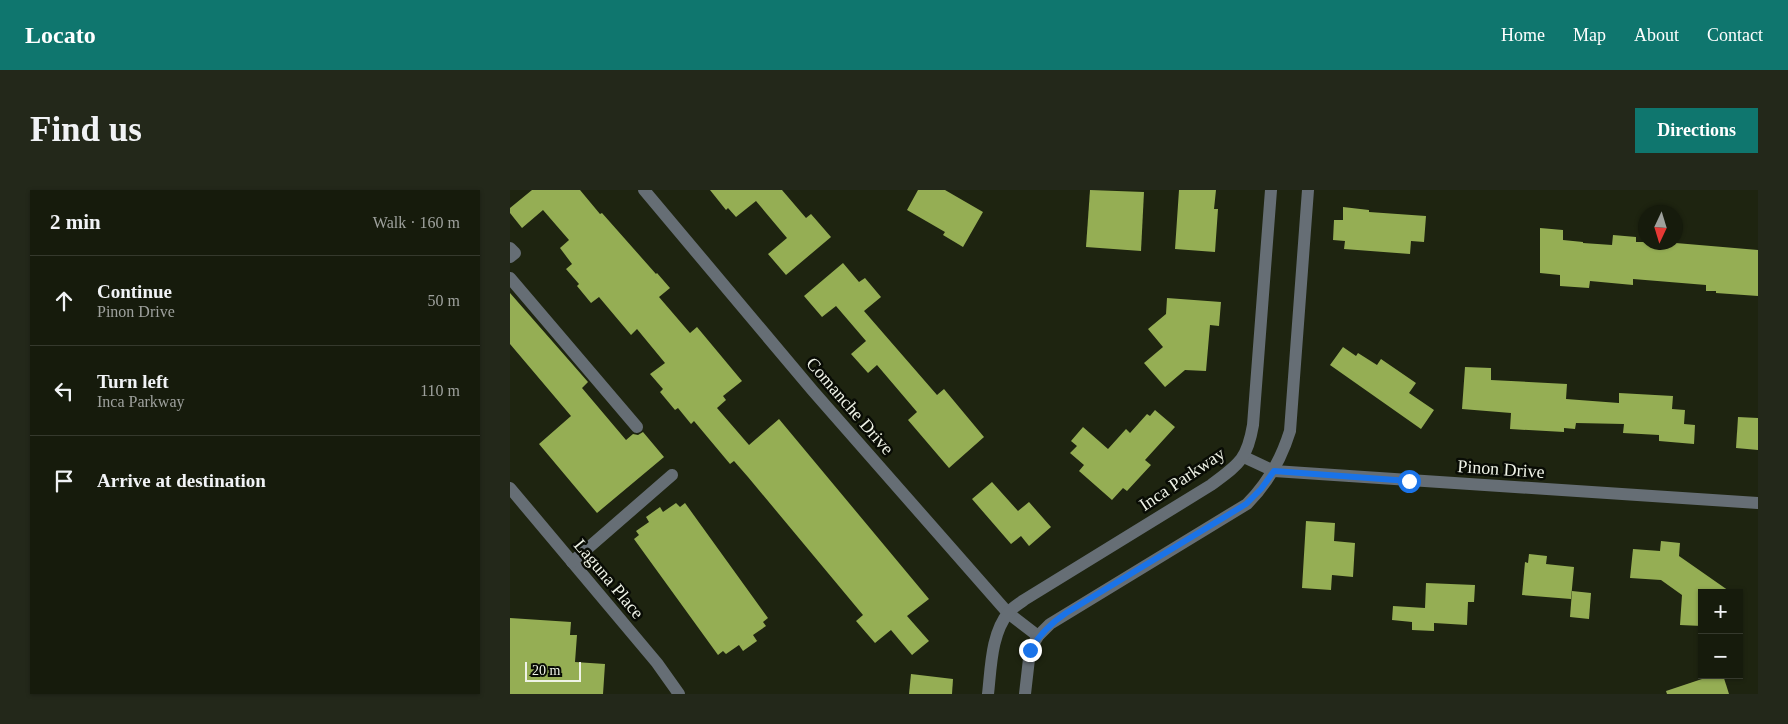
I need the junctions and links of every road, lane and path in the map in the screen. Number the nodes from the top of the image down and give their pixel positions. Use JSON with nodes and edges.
{"nodes":[{"id":1,"x":644,"y":190,"type":"edge"},
{"id":2,"x":1271,"y":190,"type":"edge"},
{"id":3,"x":1308,"y":190,"type":"edge"},
{"id":4,"x":510,"y":248,"type":"edge"},
{"id":5,"x":510,"y":256,"type":"edge"},
{"id":6,"x":510,"y":278,"type":"edge"},
{"id":7,"x":637,"y":427,"type":"dead end"},
{"id":8,"x":1244,"y":456,"type":"junction"},
{"id":9,"x":1274,"y":471,"type":"junction"},
{"id":10,"x":672,"y":475,"type":"dead end"},
{"id":11,"x":510,"y":490,"type":"edge"},
{"id":12,"x":1758,"y":503,"type":"edge"},
{"id":13,"x":572,"y":562,"type":"junction"},
{"id":14,"x":1008,"y":613,"type":"junction"},
{"id":15,"x":1038,"y":636,"type":"junction"},
{"id":16,"x":679,"y":694,"type":"edge"},
{"id":17,"x":988,"y":694,"type":"edge"},
{"id":18,"x":1025,"y":694,"type":"edge"}],
"edges":[{"from":1,"to":14,"type":"street","name":"Comanche Drive"},
{"from":2,"to":8,"type":"street","name":"Inca Parkway"},
{"from":3,"to":9,"type":"street"},
{"from":4,"to":5,"type":"street"},
{"from":6,"to":7,"type":"street"},
{"from":8,"to":9,"type":"street","name":"Pinon Drive"},
{"from":8,"to":14,"type":"street","name":"Inca Parkway"},
{"from":9,"to":12,"type":"street","name":"Pinon Drive"},
{"from":9,"to":15,"type":"street"},
{"from":10,"to":13,"type":"street"},
{"from":11,"to":13,"type":"street","name":"Laguna Place"},
{"from":13,"to":16,"type":"street","name":"Laguna Place"},
{"from":14,"to":15,"type":"street","name":"Comanche Drive"},
{"from":14,"to":17,"type":"street","name":"Inca Parkway"},
{"from":15,"to":18,"type":"street"}]}
